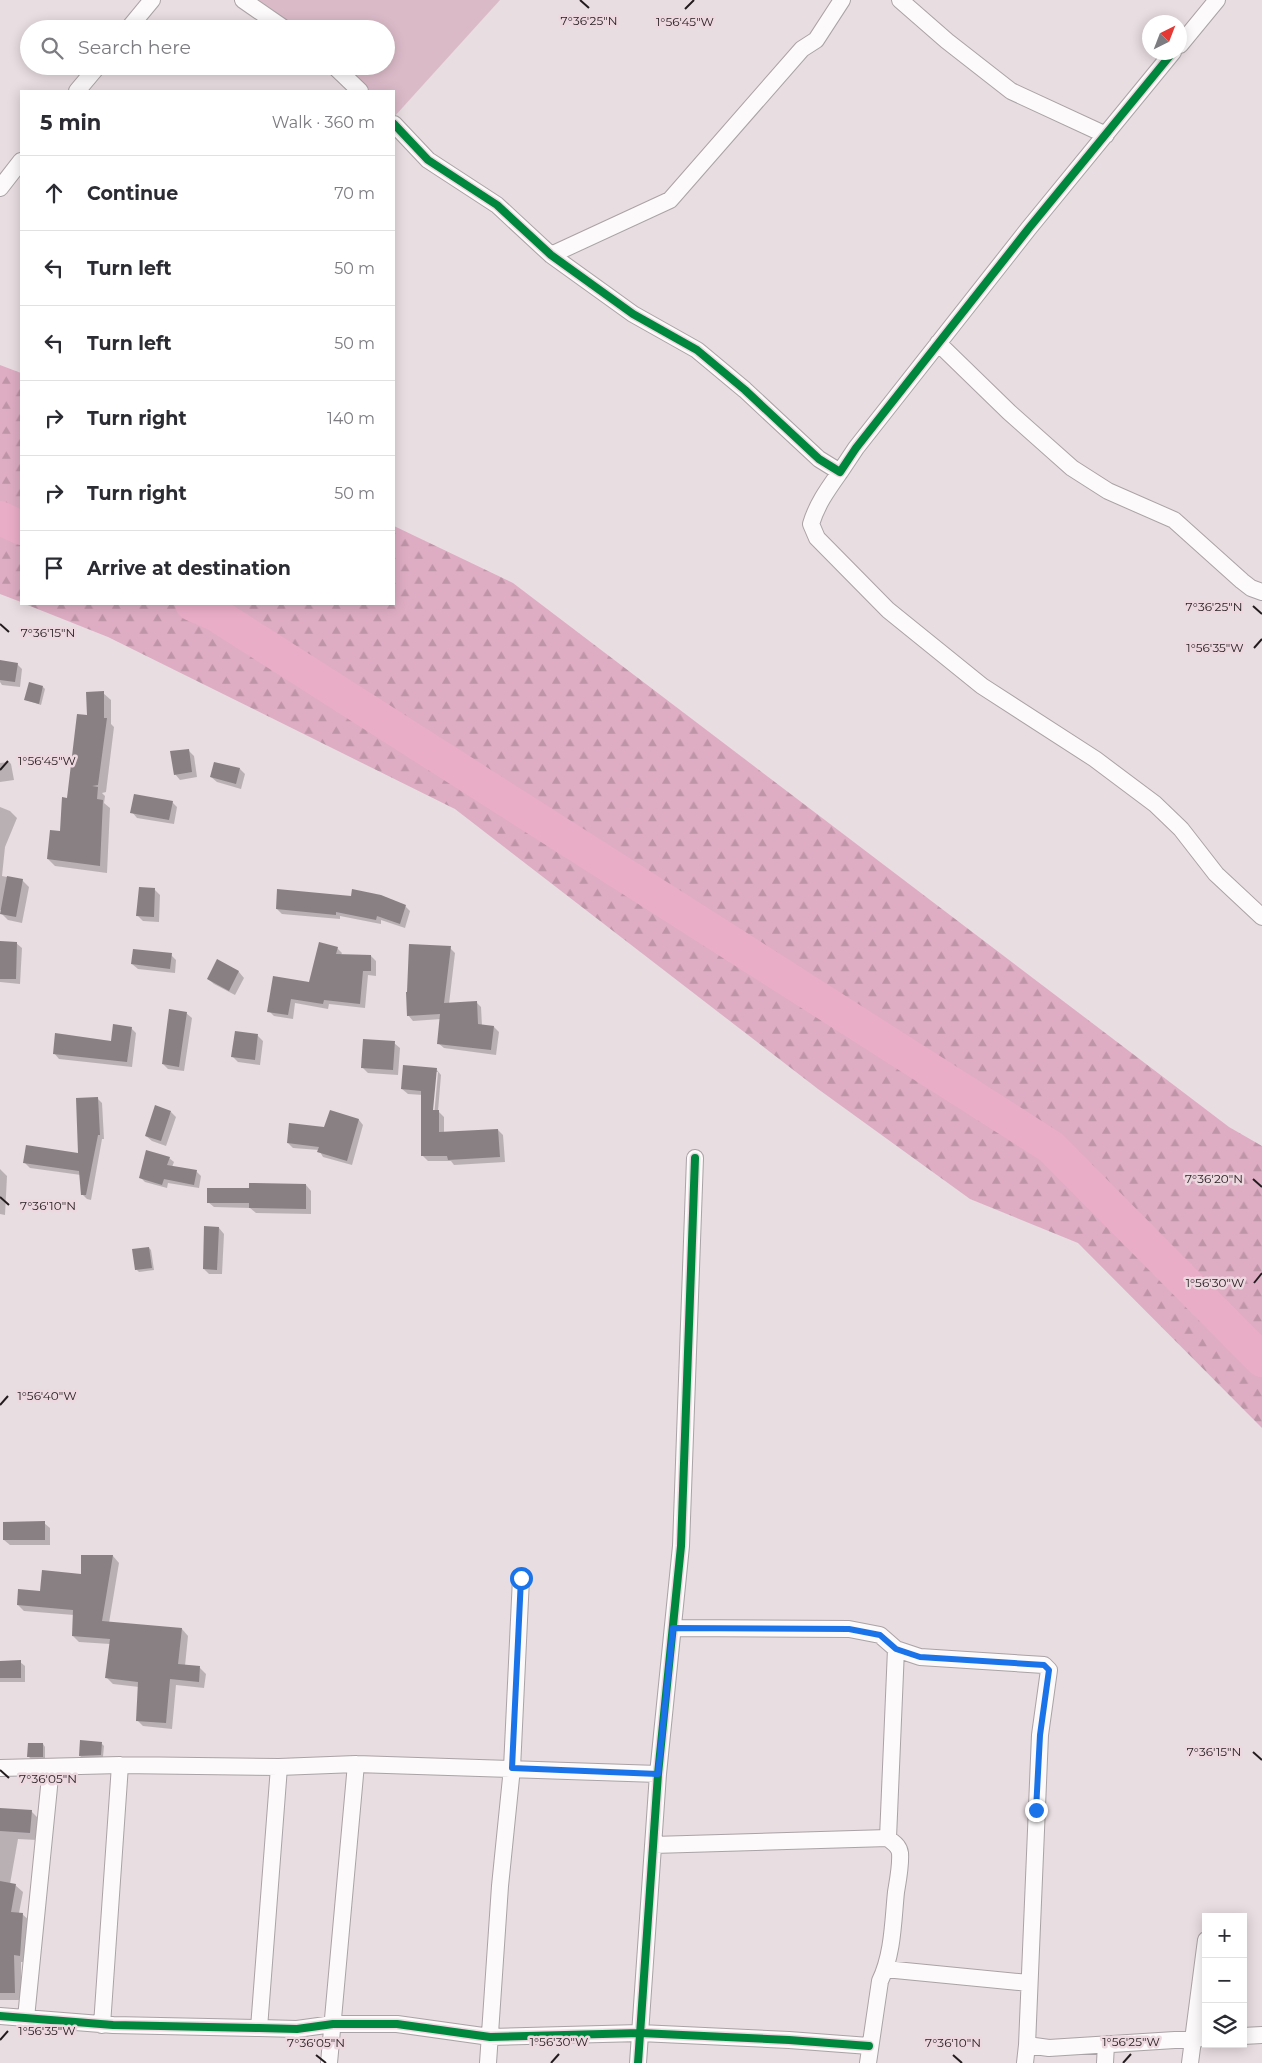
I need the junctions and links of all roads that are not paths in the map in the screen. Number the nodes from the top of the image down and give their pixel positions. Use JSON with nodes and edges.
{"nodes":[{"id":1,"x":152,"y":0,"type":"edge"},
{"id":2,"x":243,"y":0,"type":"edge"},
{"id":3,"x":842,"y":0,"type":"edge"},
{"id":4,"x":900,"y":0,"type":"edge"},
{"id":5,"x":1217,"y":0,"type":"edge"},
{"id":6,"x":135,"y":20,"type":"edge"},
{"id":7,"x":272,"y":20,"type":"edge"},
{"id":8,"x":1187,"y":36,"type":"edge"},
{"id":9,"x":1167,"y":60,"type":"edge"},
{"id":10,"x":90,"y":75,"type":"edge"},
{"id":11,"x":343,"y":75,"type":"edge"},
{"id":12,"x":78,"y":90,"type":"edge"},
{"id":13,"x":359,"y":90,"type":"edge"},
{"id":14,"x":395,"y":125,"type":"edge"},
{"id":15,"x":1106,"y":135,"type":"junction"},
{"id":16,"x":20,"y":162,"type":"edge"},
{"id":17,"x":0,"y":188,"type":"edge"},
{"id":18,"x":551,"y":255,"type":"junction"},
{"id":19,"x":938,"y":343,"type":"junction"},
{"id":20,"x":840,"y":472,"type":"junction"},
{"id":21,"x":1262,"y":592,"type":"edge"},
{"id":22,"x":1259,"y":912,"type":"edge"},
{"id":23,"x":695,"y":1158,"type":"dead end"},
{"id":24,"x":521,"y":1578,"type":"dead end"},
{"id":25,"x":673,"y":1628,"type":"junction"},
{"id":26,"x":896,"y":1649,"type":"junction"},
{"id":27,"x":356,"y":1764,"type":"junction"},
{"id":28,"x":120,"y":1765,"type":"junction"},
{"id":29,"x":51,"y":1767,"type":"junction"},
{"id":30,"x":279,"y":1767,"type":"junction"},
{"id":31,"x":0,"y":1768,"type":"edge"},
{"id":32,"x":512,"y":1768,"type":"junction"},
{"id":33,"x":658,"y":1774,"type":"junction"},
{"id":34,"x":888,"y":1838,"type":"junction"},
{"id":35,"x":653,"y":1845,"type":"junction"},
{"id":36,"x":1205,"y":1958,"type":"edge"},
{"id":37,"x":885,"y":1969,"type":"junction"},
{"id":38,"x":1029,"y":1983,"type":"junction"},
{"id":39,"x":0,"y":2016,"type":"edge"},
{"id":40,"x":26,"y":2018,"type":"junction"},
{"id":41,"x":333,"y":2024,"type":"junction"},
{"id":42,"x":102,"y":2025,"type":"junction"},
{"id":43,"x":259,"y":2028,"type":"junction"},
{"id":44,"x":640,"y":2033,"type":"junction"},
{"id":45,"x":1262,"y":2035,"type":"edge"},
{"id":46,"x":1247,"y":2036,"type":"edge"},
{"id":47,"x":490,"y":2037,"type":"junction"},
{"id":48,"x":1199,"y":2038,"type":"edge"},
{"id":49,"x":1106,"y":2044,"type":"junction"},
{"id":50,"x":869,"y":2046,"type":"junction"},
{"id":51,"x":1027,"y":2046,"type":"junction"},
{"id":52,"x":329,"y":2063,"type":"edge"},
{"id":53,"x":488,"y":2063,"type":"edge"},
{"id":54,"x":638,"y":2063,"type":"edge"},
{"id":55,"x":868,"y":2063,"type":"edge"},
{"id":56,"x":1025,"y":2063,"type":"edge"},
{"id":57,"x":1105,"y":2063,"type":"edge"},
{"id":58,"x":1190,"y":2063,"type":"edge"}],
"edges":[{"from":1,"to":6,"type":"street"},
{"from":2,"to":7,"type":"street"},
{"from":3,"to":18,"type":"street"},
{"from":4,"to":15,"type":"street"},
{"from":5,"to":8,"type":"street"},
{"from":9,"to":15,"type":"street"},
{"from":10,"to":12,"type":"street"},
{"from":11,"to":13,"type":"street"},
{"from":14,"to":18,"type":"street"},
{"from":15,"to":19,"type":"street"},
{"from":16,"to":17,"type":"street"},
{"from":18,"to":20,"type":"street"},
{"from":19,"to":20,"type":"street"},
{"from":19,"to":21,"type":"street"},
{"from":20,"to":22,"type":"street"},
{"from":23,"to":25,"type":"street"},
{"from":24,"to":32,"type":"street"},
{"from":25,"to":26,"type":"street"},
{"from":25,"to":33,"type":"street"},
{"from":26,"to":34,"type":"street"},
{"from":26,"to":38,"type":"street"},
{"from":27,"to":30,"type":"street"},
{"from":27,"to":32,"type":"street"},
{"from":27,"to":41,"type":"street"},
{"from":28,"to":29,"type":"street"},
{"from":28,"to":30,"type":"street"},
{"from":28,"to":42,"type":"street"},
{"from":29,"to":31,"type":"street"},
{"from":29,"to":40,"type":"street"},
{"from":30,"to":43,"type":"street"},
{"from":32,"to":33,"type":"street"},
{"from":32,"to":47,"type":"street"},
{"from":33,"to":35,"type":"street"},
{"from":34,"to":35,"type":"street"},
{"from":34,"to":37,"type":"street"},
{"from":35,"to":44,"type":"street"},
{"from":36,"to":48,"type":"street"},
{"from":37,"to":38,"type":"street"},
{"from":37,"to":50,"type":"street"},
{"from":38,"to":51,"type":"street"},
{"from":39,"to":40,"type":"street"},
{"from":40,"to":42,"type":"street"},
{"from":41,"to":43,"type":"street"},
{"from":41,"to":47,"type":"street"},
{"from":41,"to":52,"type":"street"},
{"from":42,"to":43,"type":"street"},
{"from":44,"to":47,"type":"street"},
{"from":44,"to":50,"type":"street"},
{"from":44,"to":54,"type":"street"},
{"from":45,"to":46,"type":"street"},
{"from":47,"to":53,"type":"street"},
{"from":48,"to":49,"type":"street"},
{"from":48,"to":58,"type":"street"},
{"from":49,"to":51,"type":"street"},
{"from":49,"to":57,"type":"street"},
{"from":50,"to":55,"type":"street"},
{"from":51,"to":56,"type":"street"}]}
